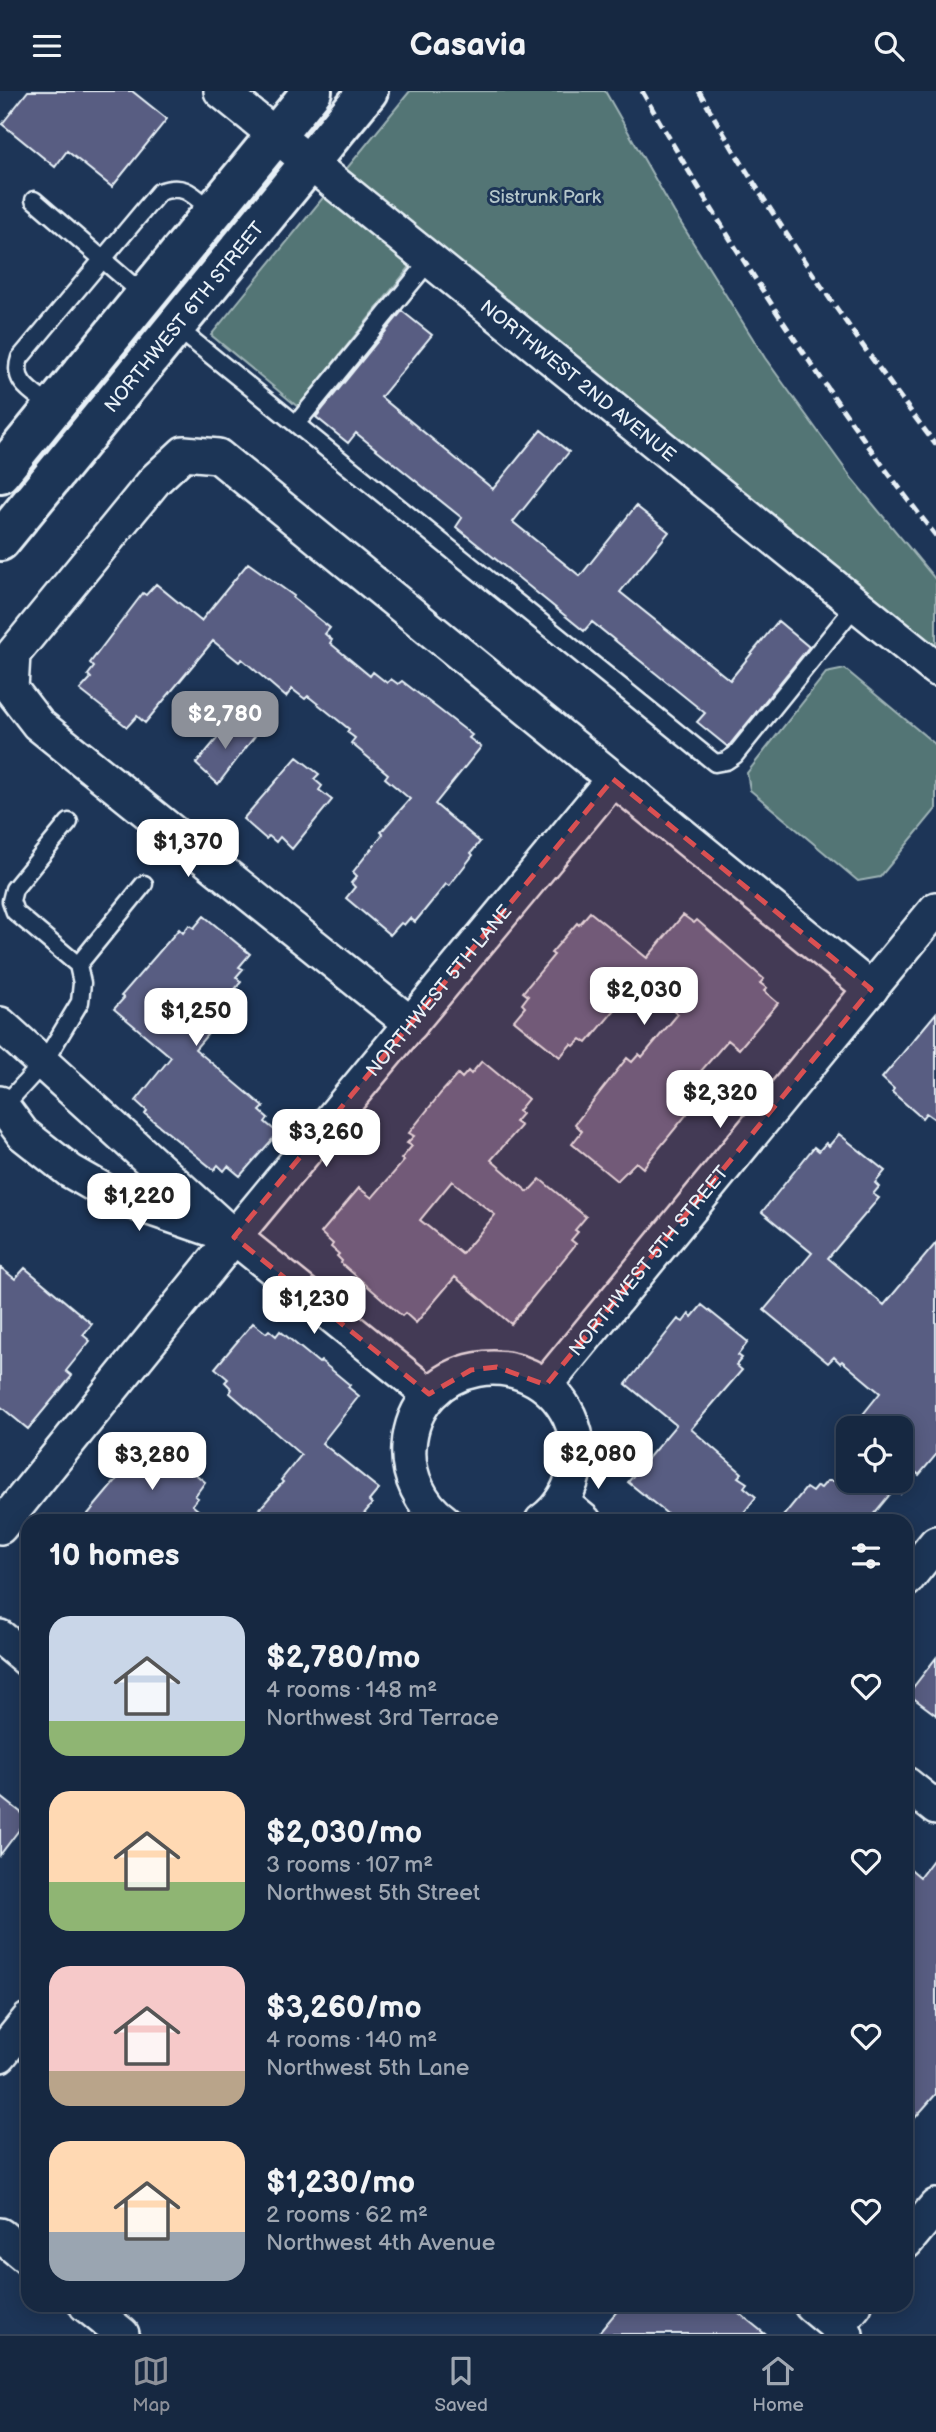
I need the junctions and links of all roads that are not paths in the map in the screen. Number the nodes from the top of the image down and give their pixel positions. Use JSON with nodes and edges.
{"nodes":[{"id":1,"x":221,"y":91,"type":"edge"},
{"id":2,"x":312,"y":91,"type":"edge"},
{"id":3,"x":368,"y":91,"type":"edge"},
{"id":4,"x":276,"y":136,"type":"junction"},
{"id":5,"x":310,"y":163,"type":"junction"},
{"id":6,"x":34,"y":200,"type":"dead end"},
{"id":7,"x":214,"y":212,"type":"junction"},
{"id":8,"x":103,"y":260,"type":"junction"},
{"id":9,"x":430,"y":260,"type":"junction"},
{"id":10,"x":145,"y":296,"type":"junction"},
{"id":11,"x":176,"y":327,"type":"junction"},
{"id":12,"x":53,"y":408,"type":"junction"},
{"id":13,"x":296,"y":423,"type":"junction"},
{"id":14,"x":0,"y":473,"type":"edge"},
{"id":15,"x":0,"y":541,"type":"edge"},
{"id":16,"x":856,"y":605,"type":"junction"},
{"id":17,"x":936,"y":669,"type":"edge"},
{"id":18,"x":613,"y":779,"type":"junction"},
{"id":19,"x":69,"y":823,"type":"dead end"},
{"id":20,"x":145,"y":884,"type":"dead end"},
{"id":21,"x":935,"y":912,"type":"edge"},
{"id":22,"x":78,"y":965,"type":"junction"},
{"id":23,"x":870,"y":989,"type":"junction"},
{"id":24,"x":0,"y":1024,"type":"edge"},
{"id":25,"x":411,"y":1024,"type":"junction"},
{"id":26,"x":44,"y":1062,"type":"junction"},
{"id":27,"x":2,"y":1105,"type":"edge"},
{"id":28,"x":234,"y":1237,"type":"junction"},
{"id":29,"x":546,"y":1385,"type":"junction"},
{"id":30,"x":429,"y":1394,"type":"junction"},
{"id":31,"x":435,"y":1514,"type":"edge"},
{"id":32,"x":562,"y":1514,"type":"edge"},
{"id":33,"x":0,"y":1527,"type":"edge"},
{"id":34,"x":936,"y":1543,"type":"edge"},
{"id":35,"x":913,"y":1571,"type":"edge"},
{"id":36,"x":0,"y":1637,"type":"edge"},
{"id":37,"x":21,"y":1654,"type":"edge"},
{"id":38,"x":913,"y":1790,"type":"edge"},
{"id":39,"x":936,"y":1808,"type":"edge"},
{"id":40,"x":21,"y":2029,"type":"edge"},
{"id":41,"x":0,"y":2055,"type":"edge"},
{"id":42,"x":936,"y":2206,"type":"edge"},
{"id":43,"x":913,"y":2234,"type":"edge"},
{"id":44,"x":0,"y":2235,"type":"edge"},
{"id":45,"x":21,"y":2252,"type":"edge"},
{"id":46,"x":95,"y":2312,"type":"edge"},
{"id":47,"x":825,"y":2312,"type":"edge"},
{"id":48,"x":846,"y":2322,"type":"edge"},
{"id":49,"x":122,"y":2334,"type":"edge"}],
"edges":[{"from":1,"to":4,"type":"street","name":"NORTHWEST 2ND AVENUE"},
{"from":2,"to":4,"type":"street"},
{"from":3,"to":5,"type":"street","name":"NORTHWEST 6TH STREET"},
{"from":4,"to":5,"type":"street","name":"NORTHWEST 2ND AVENUE"},
{"from":4,"to":7,"type":"street"},
{"from":5,"to":9,"type":"street","name":"NORTHWEST 2ND AVENUE"},
{"from":5,"to":11,"type":"street","name":"NORTHWEST 6TH STREET"},
{"from":6,"to":8,"type":"lane"},
{"from":7,"to":8,"type":"lane"},
{"from":7,"to":10,"type":"street"},
{"from":8,"to":10,"type":"lane"},
{"from":8,"to":12,"type":"lane"},
{"from":9,"to":13,"type":"lane"},
{"from":9,"to":16,"type":"street","name":"NORTHWEST 2ND AVENUE"},
{"from":10,"to":12,"type":"street"},
{"from":11,"to":13,"type":"lane"},
{"from":11,"to":15,"type":"street","name":"NORTHWEST 6TH STREET"},
{"from":12,"to":14,"type":"street"},
{"from":13,"to":16,"type":"lane"},
{"from":16,"to":17,"type":"street","name":"NORTHWEST 2ND AVENUE"},
{"from":18,"to":23,"type":"street"},
{"from":18,"to":25,"type":"street","name":"NORTHWEST 5TH LANE"},
{"from":18,"to":25,"type":"street"},
{"from":19,"to":22,"type":"lane"},
{"from":20,"to":22,"type":"lane"},
{"from":21,"to":23,"type":"street","name":"NORTHWEST 5TH STREET"},
{"from":22,"to":26,"type":"lane"},
{"from":23,"to":29,"type":"street","name":"NORTHWEST 5TH STREET"},
{"from":24,"to":26,"type":"street"},
{"from":25,"to":28,"type":"street","name":"NORTHWEST 5TH LANE"},
{"from":26,"to":27,"type":"lane"},
{"from":26,"to":28,"type":"street"},
{"from":27,"to":28,"type":"street"},
{"from":28,"to":30,"type":"street"},
{"from":28,"to":33,"type":"street","name":"NORTHWEST 5TH LANE"},
{"from":29,"to":30,"type":"street"},
{"from":29,"to":32,"type":"street"},
{"from":30,"to":31,"type":"street"},
{"from":34,"to":35,"type":"street"},
{"from":36,"to":37,"type":"street"},
{"from":38,"to":39,"type":"street"},
{"from":40,"to":41,"type":"street"},
{"from":42,"to":43,"type":"street"},
{"from":44,"to":45,"type":"street"},
{"from":46,"to":49,"type":"street"},
{"from":47,"to":48,"type":"street"}]}
